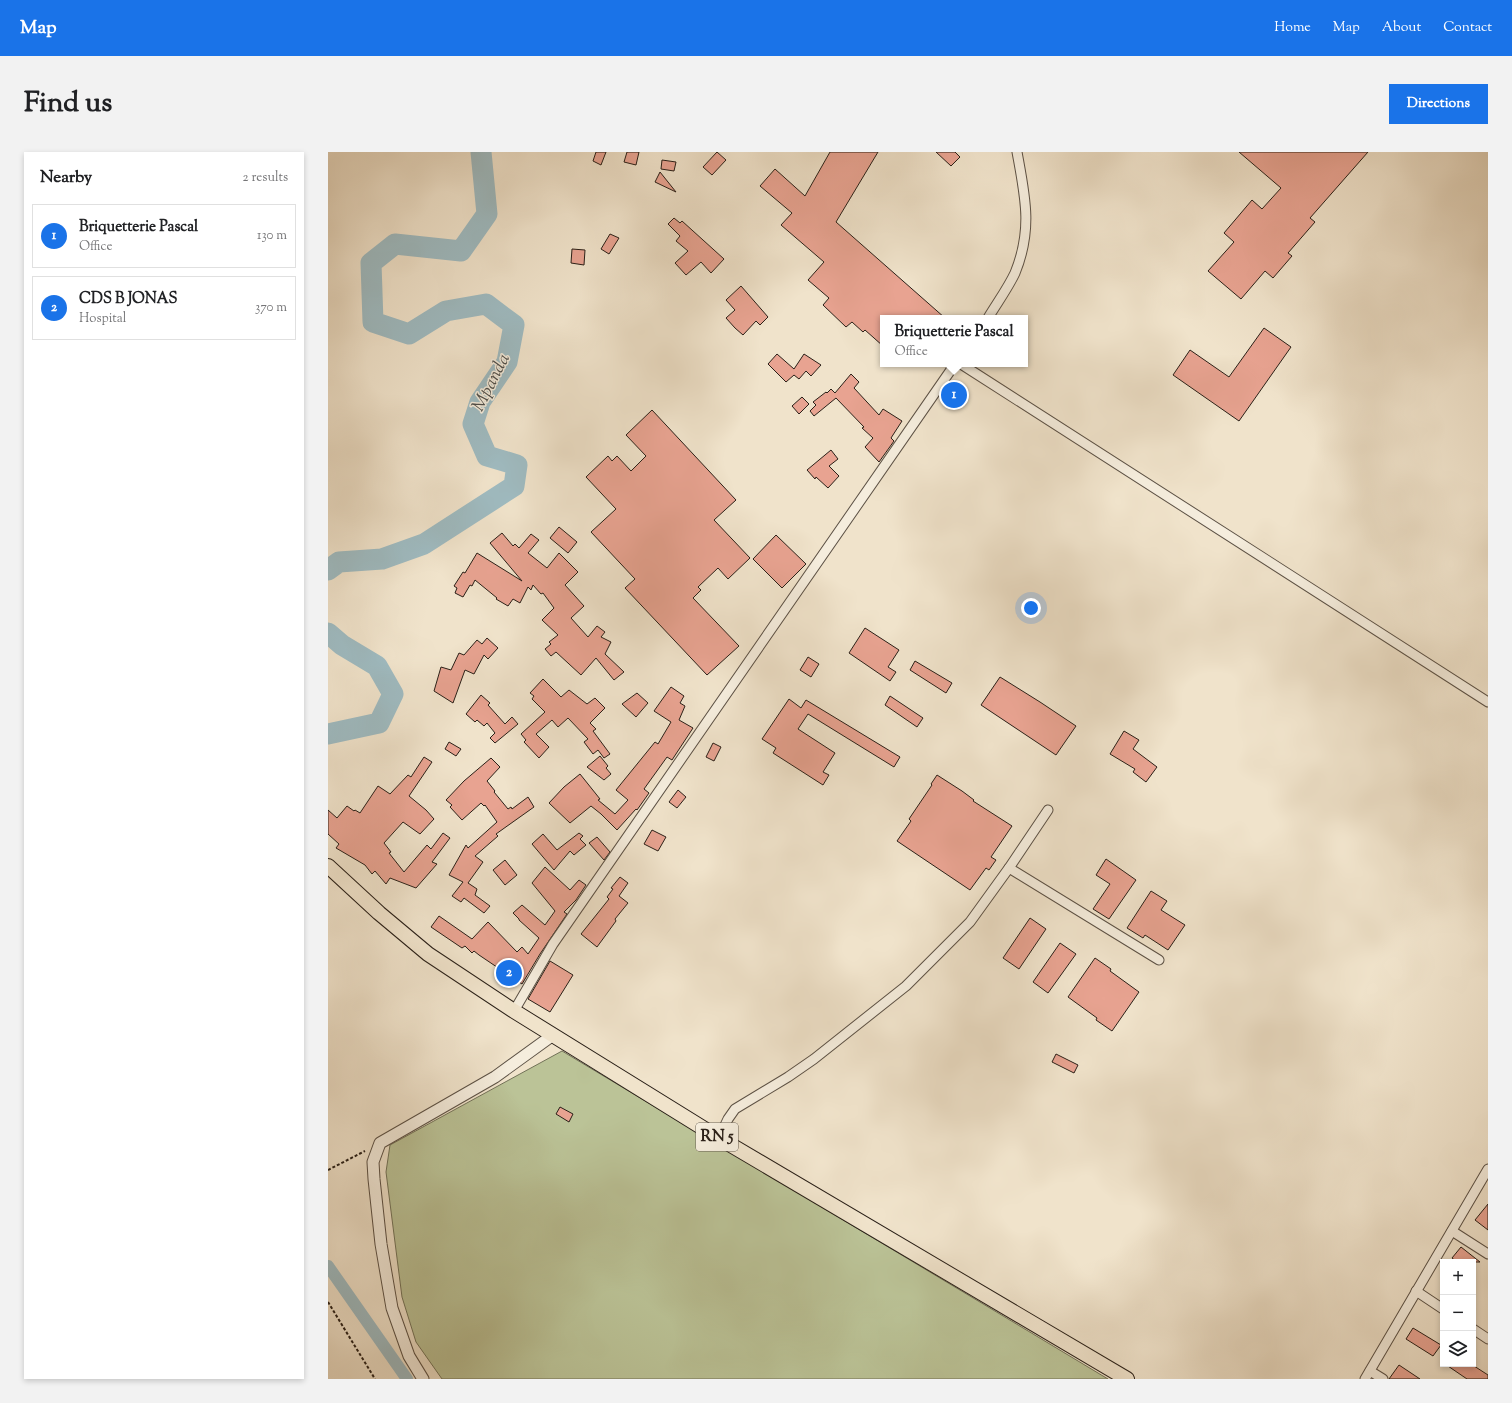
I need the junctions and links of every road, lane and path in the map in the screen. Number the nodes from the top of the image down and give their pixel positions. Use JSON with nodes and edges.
{"nodes":[{"id":1,"x":1017,"y":152,"type":"edge"},
{"id":2,"x":990,"y":315,"type":"edge"},
{"id":3,"x":953,"y":367,"type":"edge"},
{"id":4,"x":966,"y":367,"type":"edge"},
{"id":5,"x":1488,"y":702,"type":"edge"},
{"id":6,"x":1048,"y":810,"type":"dead end"},
{"id":7,"x":328,"y":866,"type":"edge"},
{"id":8,"x":1009,"y":868,"type":"junction"},
{"id":9,"x":1159,"y":960,"type":"dead end"},
{"id":10,"x":514,"y":1011,"type":"junction"},
{"id":11,"x":553,"y":1035,"type":"junction"},
{"id":12,"x":719,"y":1138,"type":"junction"},
{"id":13,"x":380,"y":1143,"type":"junction"},
{"id":14,"x":1488,"y":1169,"type":"edge"},
{"id":15,"x":328,"y":1170,"type":"edge"},
{"id":16,"x":1452,"y":1231,"type":"junction"},
{"id":17,"x":1488,"y":1254,"type":"edge"},
{"id":18,"x":1416,"y":1292,"type":"junction"},
{"id":19,"x":328,"y":1302,"type":"edge"},
{"id":20,"x":1440,"y":1307,"type":"edge"},
{"id":21,"x":1476,"y":1331,"type":"edge"},
{"id":22,"x":1488,"y":1339,"type":"edge"},
{"id":23,"x":1370,"y":1371,"type":"junction"},
{"id":24,"x":375,"y":1379,"type":"edge"},
{"id":25,"x":423,"y":1379,"type":"edge"},
{"id":26,"x":1127,"y":1379,"type":"edge"},
{"id":27,"x":1365,"y":1379,"type":"edge"},
{"id":28,"x":1383,"y":1379,"type":"edge"}],
"edges":[{"from":1,"to":2,"type":"street"},
{"from":3,"to":10,"type":"street"},
{"from":4,"to":5,"type":"street"},
{"from":6,"to":8,"type":"street"},
{"from":7,"to":10,"type":"main road","number":"RN 5"},
{"from":8,"to":9,"type":"street"},
{"from":8,"to":12,"type":"street"},
{"from":10,"to":11,"type":"main road","number":"RN 5"},
{"from":11,"to":12,"type":"main road","number":"RN 5"},
{"from":11,"to":13,"type":"street"},
{"from":12,"to":26,"type":"main road","number":"RN 5"},
{"from":13,"to":15,"type":"path"},
{"from":13,"to":25,"type":"street"},
{"from":14,"to":16,"type":"street"},
{"from":16,"to":17,"type":"street"},
{"from":16,"to":18,"type":"street"},
{"from":18,"to":20,"type":"street"},
{"from":18,"to":23,"type":"street"},
{"from":19,"to":24,"type":"path"},
{"from":21,"to":22,"type":"street"},
{"from":23,"to":27,"type":"street"},
{"from":23,"to":28,"type":"street"}]}
